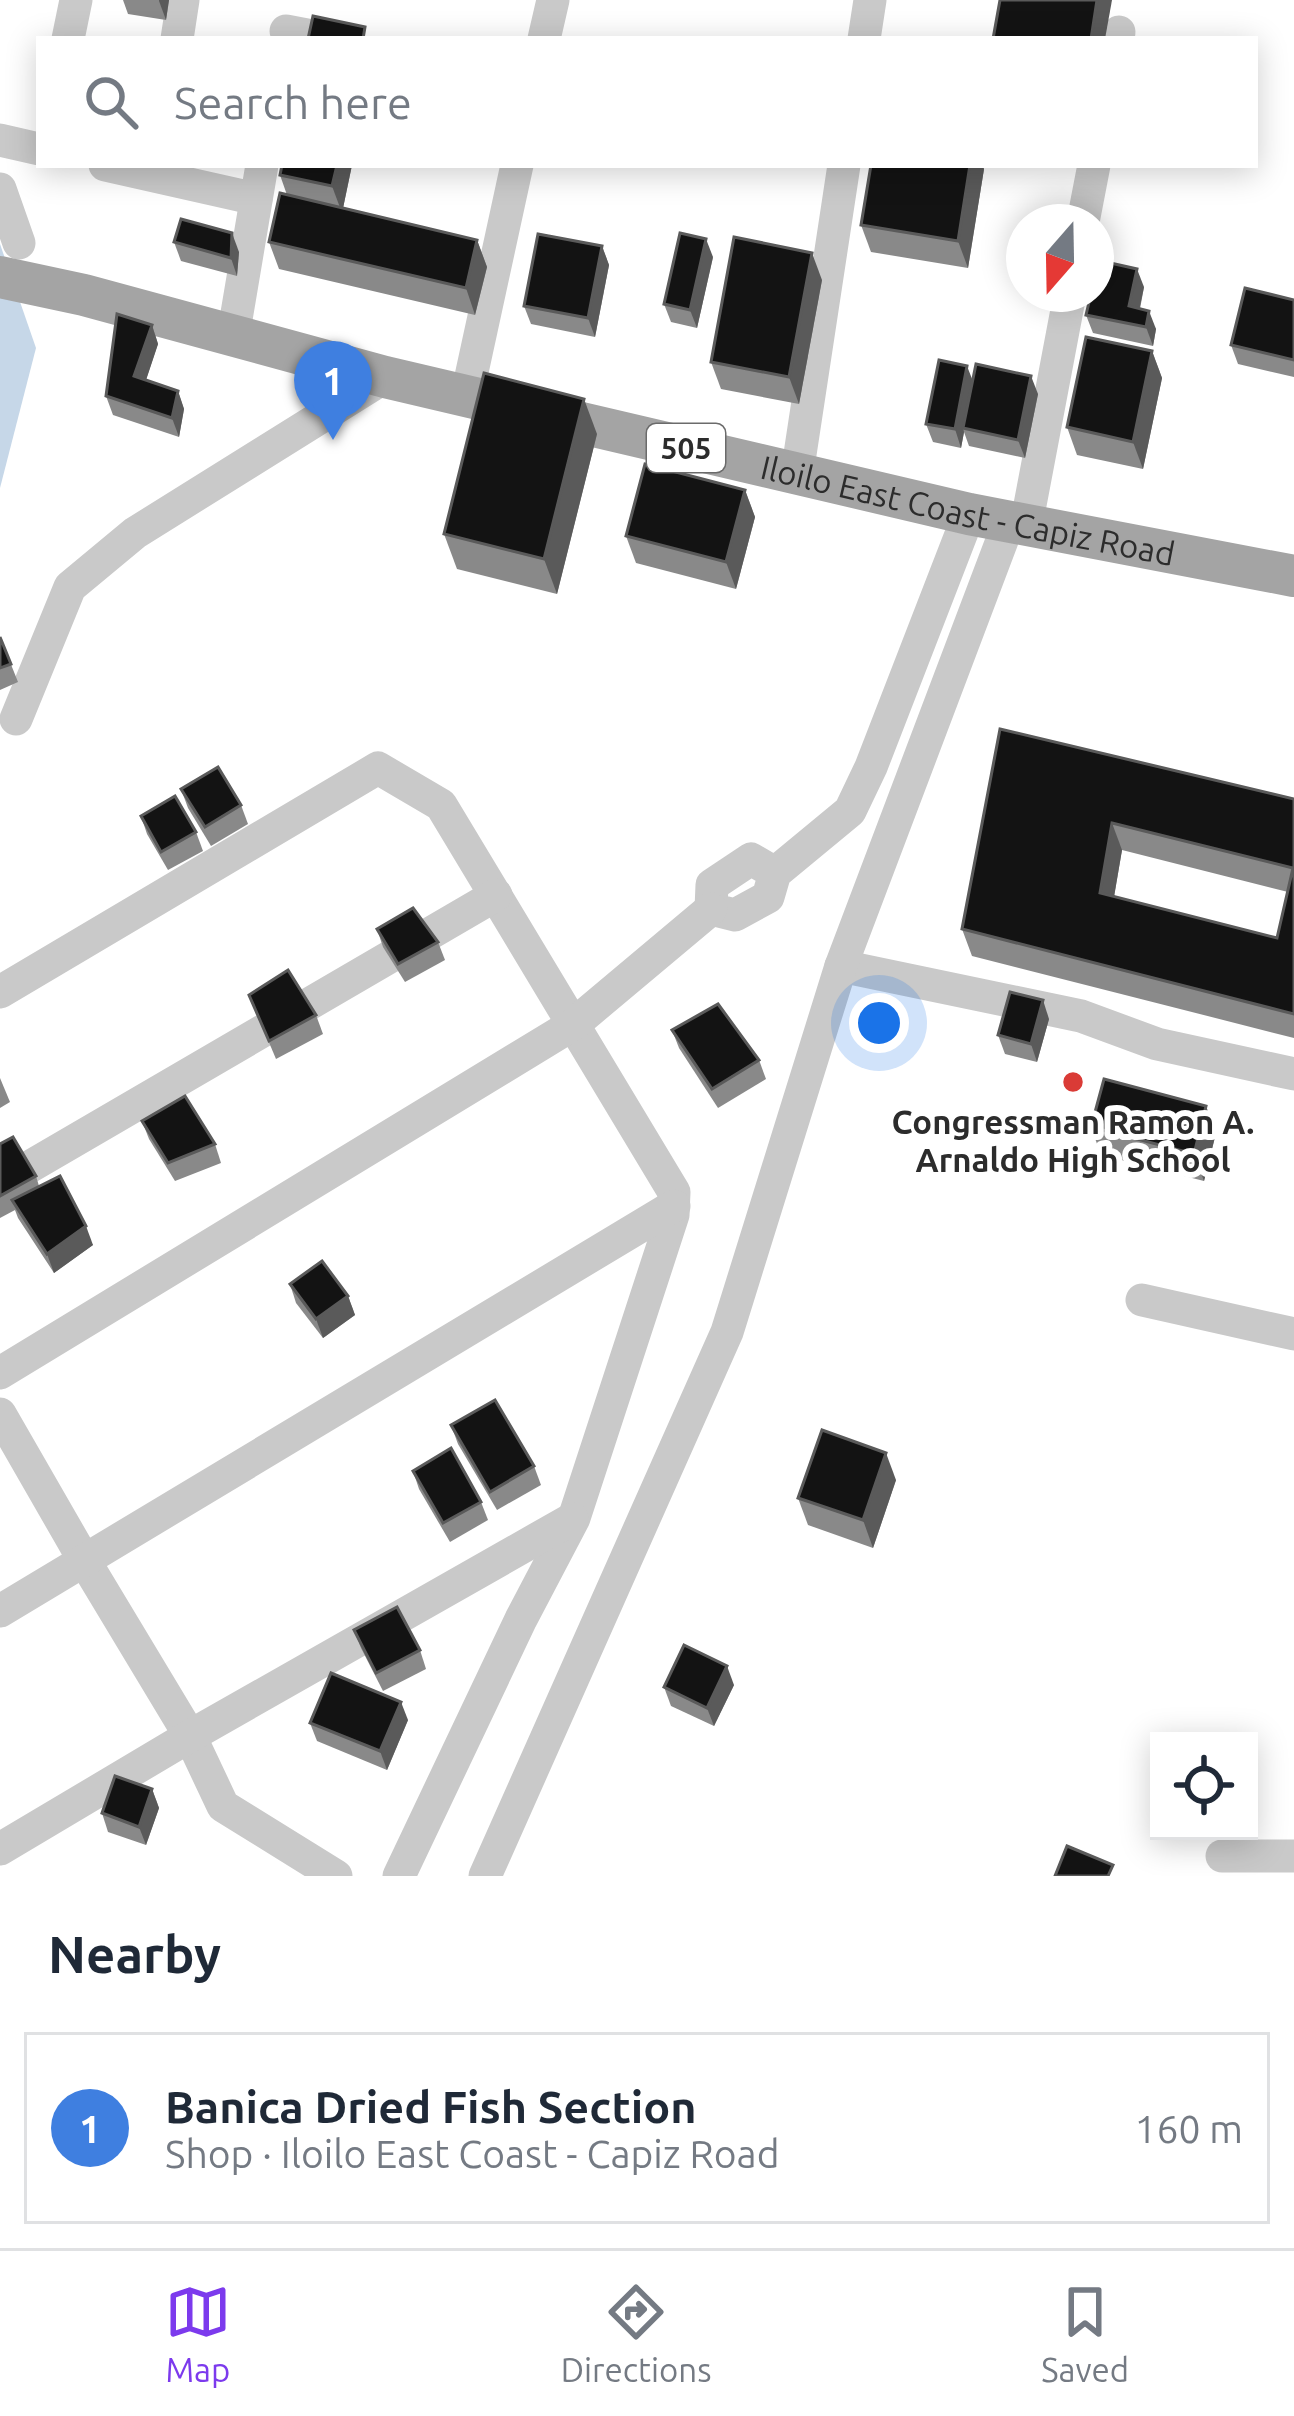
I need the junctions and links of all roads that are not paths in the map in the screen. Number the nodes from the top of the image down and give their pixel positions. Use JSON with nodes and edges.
{"nodes":[{"id":1,"x":76,"y":0,"type":"edge"},
{"id":2,"x":183,"y":0,"type":"edge"},
{"id":3,"x":553,"y":0,"type":"edge"},
{"id":4,"x":870,"y":0,"type":"edge"},
{"id":5,"x":287,"y":23,"type":"edge"},
{"id":6,"x":69,"y":36,"type":"edge"},
{"id":7,"x":177,"y":36,"type":"edge"},
{"id":8,"x":320,"y":36,"type":"edge"},
{"id":9,"x":545,"y":36,"type":"edge"},
{"id":10,"x":864,"y":36,"type":"edge"},
{"id":11,"x":0,"y":140,"type":"edge"},
{"id":12,"x":36,"y":148,"type":"edge"},
{"id":13,"x":261,"y":168,"type":"edge"},
{"id":14,"x":516,"y":168,"type":"edge"},
{"id":15,"x":844,"y":168,"type":"edge"},
{"id":16,"x":1093,"y":168,"type":"edge"},
{"id":17,"x":155,"y":171,"type":"edge"},
{"id":18,"x":0,"y":189,"type":"edge"},
{"id":19,"x":256,"y":200,"type":"junction"},
{"id":20,"x":1086,"y":204,"type":"edge"},
{"id":21,"x":10,"y":260,"type":"edge"},
{"id":22,"x":1065,"y":312,"type":"edge"},
{"id":23,"x":232,"y":337,"type":"junction"},
{"id":24,"x":385,"y":377,"type":"junction"},
{"id":25,"x":467,"y":395,"type":"junction"},
{"id":26,"x":796,"y":474,"type":"junction"},
{"id":27,"x":1001,"y":521,"type":"junction"},
{"id":28,"x":1293,"y":572,"type":"edge"},
{"id":29,"x":16,"y":719,"type":"dead end"},
{"id":30,"x":496,"y":895,"type":"junction"},
{"id":31,"x":841,"y":966,"type":"junction"},
{"id":32,"x":0,"y":992,"type":"edge"},
{"id":33,"x":574,"y":1024,"type":"junction"},
{"id":34,"x":1294,"y":1075,"type":"edge"},
{"id":35,"x":0,"y":1184,"type":"edge"},
{"id":36,"x":674,"y":1207,"type":"junction"},
{"id":37,"x":1142,"y":1300,"type":"dead end"},
{"id":38,"x":1294,"y":1334,"type":"edge"},
{"id":39,"x":0,"y":1373,"type":"edge"},
{"id":40,"x":0,"y":1414,"type":"edge"},
{"id":41,"x":574,"y":1518,"type":"junction"},
{"id":42,"x":84,"y":1560,"type":"junction"},
{"id":43,"x":0,"y":1611,"type":"edge"},
{"id":44,"x":190,"y":1736,"type":"junction"},
{"id":45,"x":0,"y":1849,"type":"edge"},
{"id":46,"x":1222,"y":1856,"type":"dead end"},
{"id":47,"x":1294,"y":1856,"type":"edge"},
{"id":48,"x":335,"y":1876,"type":"edge"},
{"id":49,"x":399,"y":1876,"type":"edge"},
{"id":50,"x":485,"y":1876,"type":"edge"}],
"edges":[{"from":1,"to":6,"type":"street"},
{"from":2,"to":7,"type":"street"},
{"from":3,"to":9,"type":"street"},
{"from":4,"to":10,"type":"street"},
{"from":5,"to":8,"type":"street"},
{"from":11,"to":12,"type":"street"},
{"from":13,"to":19,"type":"street"},
{"from":14,"to":25,"type":"street"},
{"from":15,"to":26,"type":"street"},
{"from":16,"to":20,"type":"street"},
{"from":17,"to":19,"type":"street"},
{"from":18,"to":21,"type":"street"},
{"from":19,"to":23,"type":"street"},
{"from":21,"to":23,"type":"main road","name":"Iloilo East Coast - Capiz Road","number":"505"},
{"from":22,"to":27,"type":"street"},
{"from":23,"to":24,"type":"main road","name":"Iloilo East Coast - Capiz Road","number":"505"},
{"from":24,"to":25,"type":"main road","name":"Iloilo East Coast - Capiz Road","number":"505"},
{"from":24,"to":29,"type":"street"},
{"from":25,"to":26,"type":"main road","name":"Iloilo East Coast - Capiz Road","number":"505"},
{"from":26,"to":27,"type":"main road","name":"Iloilo East Coast - Capiz Road","number":"505"},
{"from":27,"to":28,"type":"main road","name":"Iloilo East Coast - Capiz Road","number":"505"},
{"from":27,"to":31,"type":"street"},
{"from":27,"to":33,"type":"street"},
{"from":30,"to":32,"type":"street"},
{"from":30,"to":33,"type":"street"},
{"from":30,"to":35,"type":"street"},
{"from":31,"to":34,"type":"street"},
{"from":31,"to":50,"type":"street"},
{"from":33,"to":36,"type":"street"},
{"from":33,"to":39,"type":"street"},
{"from":36,"to":41,"type":"street"},
{"from":36,"to":42,"type":"street"},
{"from":37,"to":38,"type":"street"},
{"from":40,"to":42,"type":"street"},
{"from":41,"to":44,"type":"street"},
{"from":41,"to":49,"type":"street"},
{"from":42,"to":43,"type":"street"},
{"from":42,"to":44,"type":"street"},
{"from":44,"to":45,"type":"street"},
{"from":44,"to":48,"type":"street"},
{"from":46,"to":47,"type":"street"}]}
